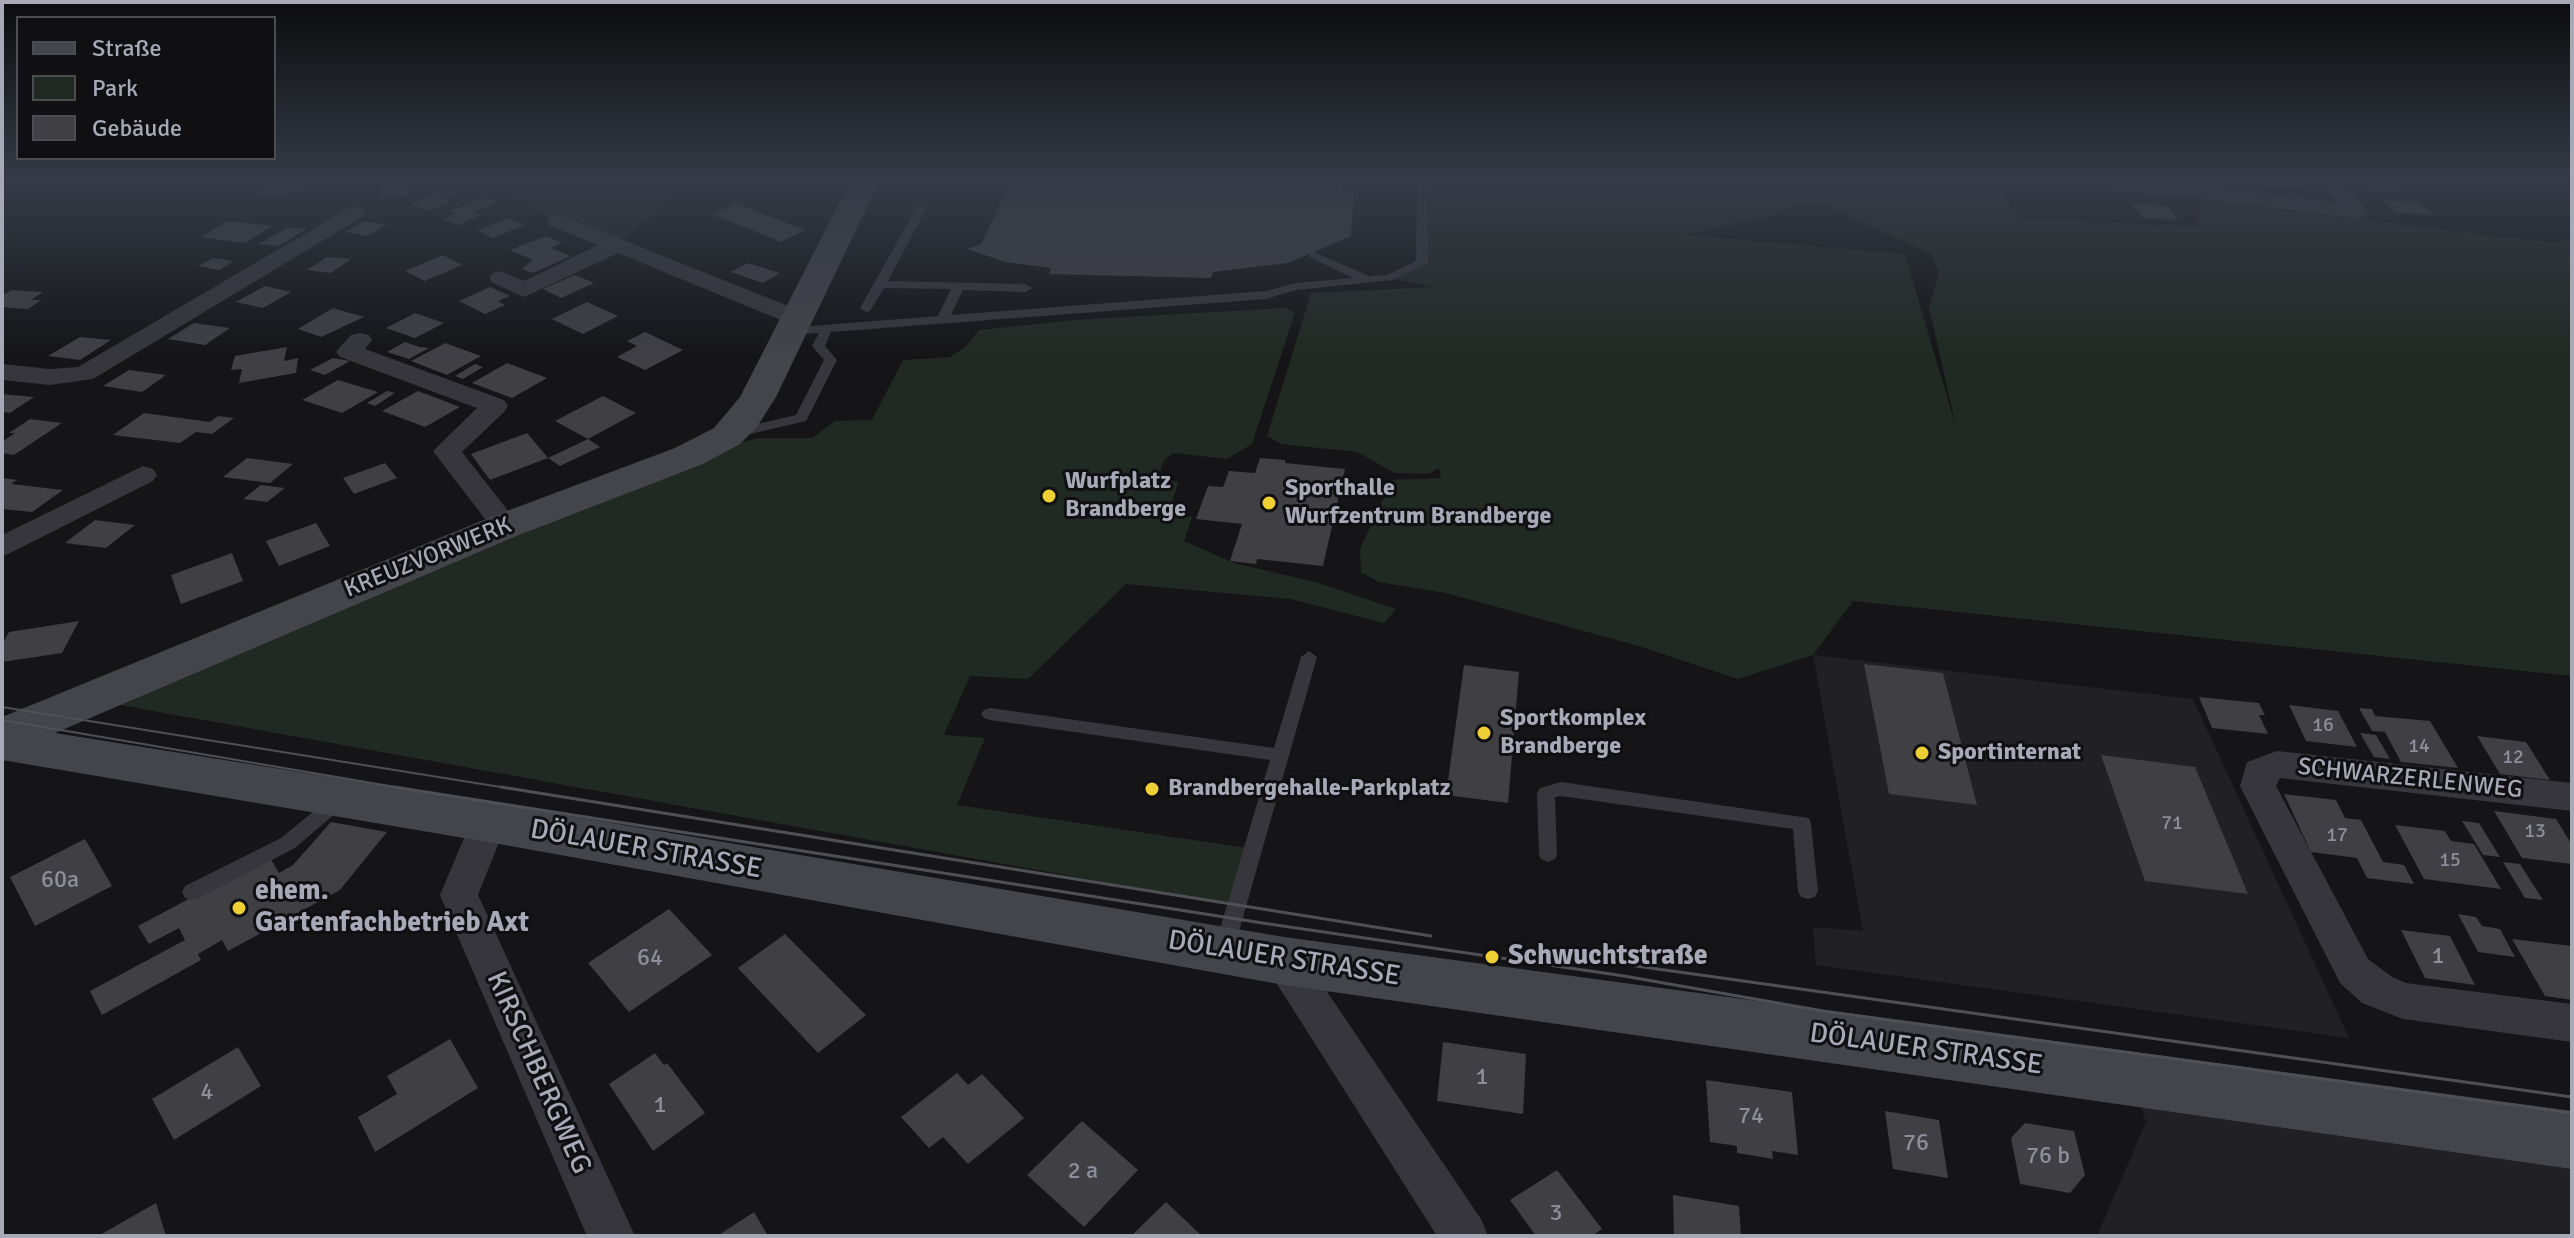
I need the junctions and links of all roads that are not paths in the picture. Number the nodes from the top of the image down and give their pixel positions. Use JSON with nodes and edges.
{"nodes":[{"id":1,"x":304,"y":242,"type":"edge"},
{"id":2,"x":609,"y":242,"type":"edge"},
{"id":3,"x":840,"y":242,"type":"edge"},
{"id":4,"x":903,"y":242,"type":"edge"},
{"id":5,"x":1422,"y":242,"type":"edge"},
{"id":6,"x":617,"y":245,"type":"junction"},
{"id":7,"x":1313,"y":255,"type":"dead end"},
{"id":8,"x":501,"y":278,"type":"dead end"},
{"id":9,"x":1367,"y":280,"type":"junction"},
{"id":10,"x":880,"y":284,"type":"junction"},
{"id":11,"x":959,"y":286,"type":"junction"},
{"id":12,"x":1026,"y":288,"type":"dead end"},
{"id":13,"x":524,"y":290,"type":"junction"},
{"id":14,"x":553,"y":303,"type":"dead end"},
{"id":15,"x":866,"y":308,"type":"dead end"},
{"id":16,"x":943,"y":319,"type":"junction"},
{"id":17,"x":805,"y":326,"type":"junction"},
{"id":18,"x":360,"y":340,"type":"dead end"},
{"id":19,"x":2,"y":372,"type":"edge"},
{"id":20,"x":727,"y":436,"type":"junction"},
{"id":21,"x":143,"y":475,"type":"dead end"},
{"id":22,"x":505,"y":526,"type":"junction"},
{"id":23,"x":2,"y":547,"type":"edge"},
{"id":24,"x":1309,"y":657,"type":"dead end"},
{"id":25,"x":990,"y":714,"type":"dead end"},
{"id":26,"x":2,"y":739,"type":"edge"},
{"id":27,"x":1279,"y":755,"type":"junction"},
{"id":28,"x":2572,"y":797,"type":"edge"},
{"id":29,"x":341,"y":798,"type":"junction"},
{"id":30,"x":488,"y":822,"type":"junction"},
{"id":31,"x":1548,"y":854,"type":"dead end"},
{"id":32,"x":1808,"y":891,"type":"dead end"},
{"id":33,"x":192,"y":892,"type":"dead end"},
{"id":34,"x":1224,"y":951,"type":"junction"},
{"id":35,"x":1284,"y":961,"type":"junction"},
{"id":36,"x":2568,"y":1028,"type":"edge"},
{"id":37,"x":2572,"y":1140,"type":"edge"},
{"id":38,"x":611,"y":1236,"type":"edge"},
{"id":39,"x":1464,"y":1236,"type":"edge"}],
"edges":[{"from":1,"to":19,"type":"street"},
{"from":2,"to":6,"type":"street"},
{"from":3,"to":17,"type":"main road","name":"KREUZVORWERK"},
{"from":4,"to":10,"type":"lane"},
{"from":5,"to":9,"type":"lane"},
{"from":6,"to":13,"type":"street"},
{"from":6,"to":17,"type":"street"},
{"from":7,"to":9,"type":"lane"},
{"from":8,"to":13,"type":"street"},
{"from":9,"to":16,"type":"lane"},
{"from":10,"to":11,"type":"lane"},
{"from":10,"to":15,"type":"lane"},
{"from":11,"to":12,"type":"lane"},
{"from":11,"to":16,"type":"lane"},
{"from":13,"to":14,"type":"street"},
{"from":16,"to":17,"type":"lane"},
{"from":17,"to":20,"type":"main road","name":"KREUZVORWERK"},
{"from":17,"to":20,"type":"lane"},
{"from":18,"to":22,"type":"street"},
{"from":20,"to":22,"type":"main road","name":"KREUZVORWERK"},
{"from":21,"to":23,"type":"street"},
{"from":22,"to":26,"type":"main road","name":"KREUZVORWERK"},
{"from":24,"to":27,"type":"lane"},
{"from":25,"to":27,"type":"lane"},
{"from":26,"to":29,"type":"main road","name":"DÖLAUER STRASSE"},
{"from":27,"to":34,"type":"lane"},
{"from":28,"to":36,"type":"street","name":"SCHWARZERLENWEG"},
{"from":29,"to":30,"type":"main road","name":"DÖLAUER STRASSE"},
{"from":29,"to":33,"type":"lane"},
{"from":30,"to":34,"type":"main road","name":"DÖLAUER STRASSE"},
{"from":30,"to":38,"type":"street","name":"KIRSCHBERGWEG"},
{"from":31,"to":32,"type":"lane"},
{"from":34,"to":35,"type":"main road","name":"DÖLAUER STRASSE"},
{"from":35,"to":37,"type":"main road","name":"DÖLAUER STRASSE"},
{"from":35,"to":39,"type":"street"}]}
